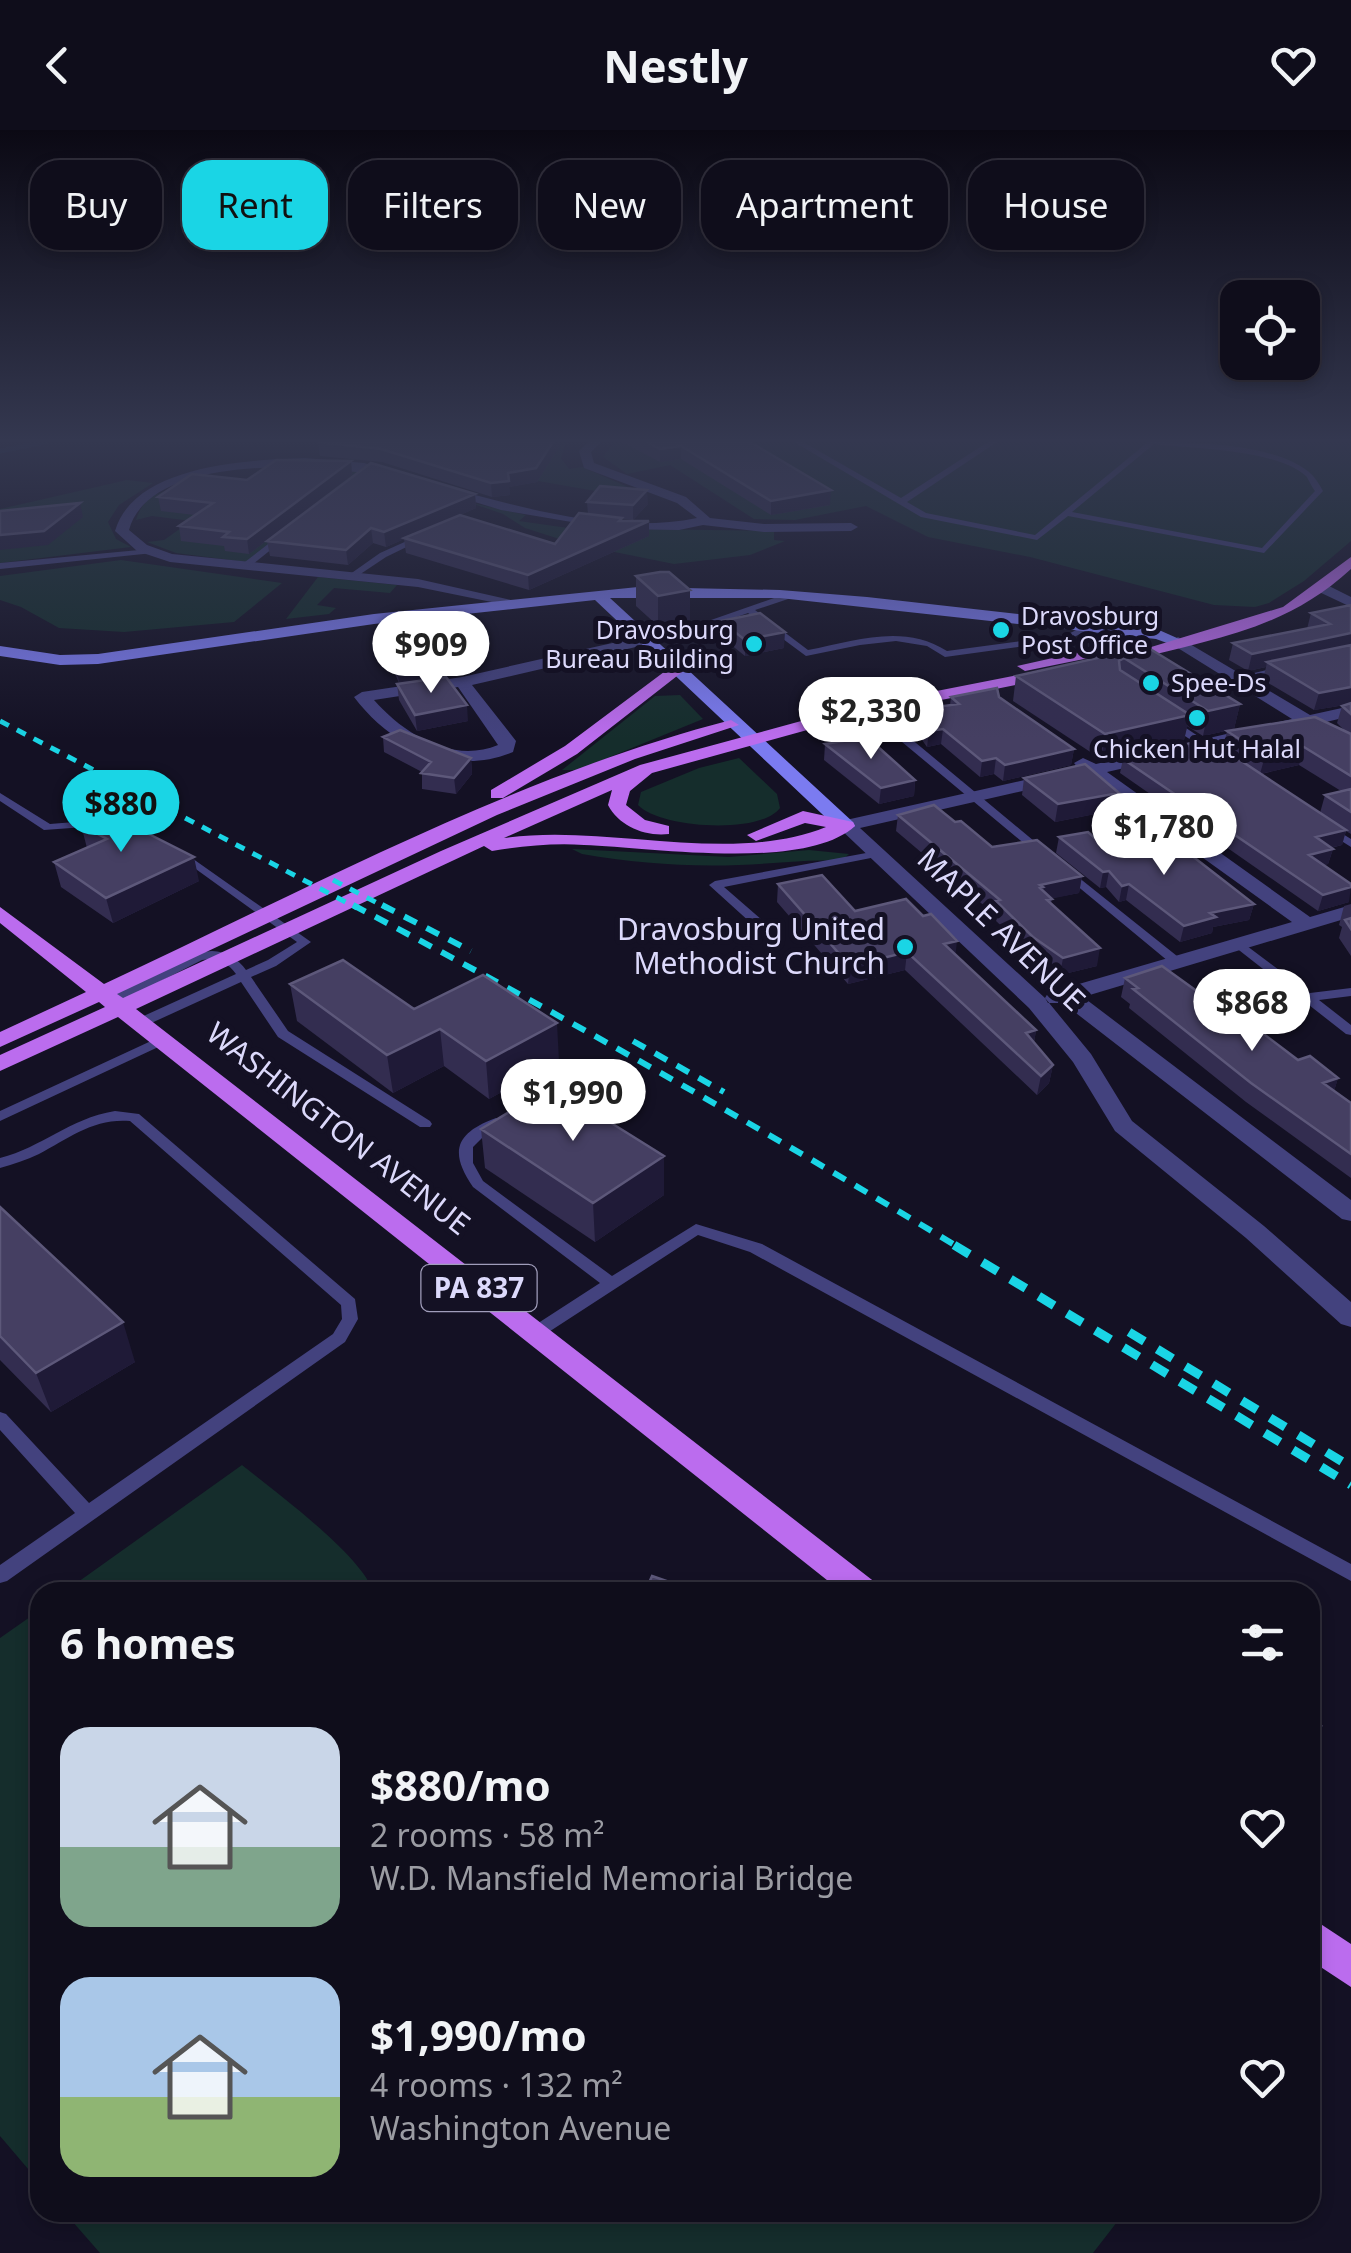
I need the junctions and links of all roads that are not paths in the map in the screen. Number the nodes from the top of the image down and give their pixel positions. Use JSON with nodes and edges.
{"nodes":[{"id":1,"x":136,"y":541,"type":"edge"},
{"id":2,"x":278,"y":541,"type":"edge"},
{"id":3,"x":416,"y":541,"type":"edge"},
{"id":4,"x":1216,"y":541,"type":"edge"},
{"id":5,"x":1272,"y":541,"type":"edge"},
{"id":6,"x":150,"y":551,"type":"junction"},
{"id":7,"x":1351,"y":561,"type":"edge"},
{"id":8,"x":0,"y":566,"type":"edge"},
{"id":9,"x":244,"y":567,"type":"junction"},
{"id":10,"x":350,"y":577,"type":"junction"},
{"id":11,"x":1322,"y":588,"type":"junction"},
{"id":12,"x":596,"y":594,"type":"junction"},
{"id":13,"x":792,"y":595,"type":"junction"},
{"id":14,"x":1351,"y":602,"type":"edge"},
{"id":15,"x":506,"y":603,"type":"junction"},
{"id":16,"x":748,"y":610,"type":"junction"},
{"id":17,"x":1089,"y":627,"type":"junction"},
{"id":18,"x":648,"y":640,"type":"junction"},
{"id":19,"x":1178,"y":642,"type":"junction"},
{"id":20,"x":0,"y":651,"type":"edge"},
{"id":21,"x":1294,"y":666,"type":"edge"},
{"id":22,"x":678,"y":669,"type":"junction"},
{"id":23,"x":1238,"y":678,"type":"junction"},
{"id":24,"x":462,"y":682,"type":"junction"},
{"id":25,"x":1351,"y":710,"type":"edge"},
{"id":26,"x":1154,"y":711,"type":"edge"},
{"id":27,"x":1307,"y":720,"type":"junction"},
{"id":28,"x":888,"y":724,"type":"dead end"},
{"id":29,"x":1204,"y":744,"type":"junction"},
{"id":30,"x":1062,"y":748,"type":"edge"},
{"id":31,"x":1351,"y":748,"type":"edge"},
{"id":32,"x":1220,"y":755,"type":"edge"},
{"id":33,"x":646,"y":769,"type":"junction"},
{"id":34,"x":1091,"y":769,"type":"junction"},
{"id":35,"x":0,"y":796,"type":"edge"},
{"id":36,"x":973,"y":796,"type":"junction"},
{"id":37,"x":485,"y":808,"type":"junction"},
{"id":38,"x":1318,"y":822,"type":"edge"},
{"id":39,"x":120,"y":824,"type":"edge"},
{"id":40,"x":846,"y":826,"type":"junction"},
{"id":41,"x":1351,"y":844,"type":"edge"},
{"id":42,"x":167,"y":845,"type":"edge"},
{"id":43,"x":876,"y":854,"type":"junction"},
{"id":44,"x":448,"y":855,"type":"junction"},
{"id":45,"x":1046,"y":856,"type":"edge"},
{"id":46,"x":1061,"y":868,"type":"edge"},
{"id":47,"x":1351,"y":910,"type":"edge"},
{"id":48,"x":0,"y":913,"type":"edge"},
{"id":49,"x":1306,"y":923,"type":"junction"},
{"id":50,"x":766,"y":930,"type":"dead end"},
{"id":51,"x":1239,"y":944,"type":"junction"},
{"id":52,"x":1178,"y":963,"type":"junction"},
{"id":53,"x":244,"y":976,"type":"junction"},
{"id":54,"x":1351,"y":992,"type":"edge"},
{"id":55,"x":96,"y":995,"type":"junction"},
{"id":56,"x":1067,"y":995,"type":"junction"},
{"id":57,"x":1307,"y":997,"type":"junction"},
{"id":58,"x":1036,"y":1003,"type":"junction"},
{"id":59,"x":153,"y":1031,"type":"junction"},
{"id":60,"x":1351,"y":1031,"type":"edge"},
{"id":61,"x":0,"y":1040,"type":"edge"},
{"id":62,"x":0,"y":1064,"type":"edge"},
{"id":63,"x":565,"y":1082,"type":"dead end"},
{"id":64,"x":0,"y":1117,"type":"edge"},
{"id":65,"x":425,"y":1124,"type":"dead end"},
{"id":66,"x":0,"y":1162,"type":"edge"},
{"id":67,"x":1351,"y":1213,"type":"edge"},
{"id":68,"x":612,"y":1284,"type":"junction"},
{"id":69,"x":1351,"y":1317,"type":"edge"},
{"id":70,"x":535,"y":1333,"type":"junction"},
{"id":71,"x":0,"y":1419,"type":"edge"},
{"id":72,"x":88,"y":1514,"type":"junction"},
{"id":73,"x":1351,"y":1573,"type":"edge"},
{"id":74,"x":0,"y":1575,"type":"edge"},
{"id":75,"x":852,"y":1582,"type":"edge"},
{"id":76,"x":1320,"y":1944,"type":"edge"},
{"id":77,"x":1351,"y":1968,"type":"edge"}],
"edges":[{"from":1,"to":6,"type":"street"},
{"from":2,"to":9,"type":"lane"},
{"from":3,"to":10,"type":"lane"},
{"from":4,"to":5,"type":"lane"},
{"from":6,"to":8,"type":"lane"},
{"from":6,"to":9,"type":"street"},
{"from":7,"to":11,"type":"main road"},
{"from":9,"to":10,"type":"street"},
{"from":10,"to":15,"type":"street"},
{"from":11,"to":14,"type":"street"},
{"from":11,"to":19,"type":"main road"},
{"from":12,"to":13,"type":"main road"},
{"from":12,"to":15,"type":"main road"},
{"from":12,"to":18,"type":"main road","name":"MAPLE AVENUE"},
{"from":13,"to":16,"type":"lane"},
{"from":13,"to":17,"type":"main road"},
{"from":15,"to":20,"type":"main road"},
{"from":16,"to":17,"type":"lane"},
{"from":16,"to":18,"type":"lane"},
{"from":17,"to":19,"type":"main road"},
{"from":18,"to":22,"type":"main road","name":"MAPLE AVENUE"},
{"from":18,"to":24,"type":"street"},
{"from":19,"to":23,"type":"street"},
{"from":19,"to":33,"type":"main road"},
{"from":19,"to":37,"type":"main road"},
{"from":21,"to":23,"type":"lane"},
{"from":22,"to":37,"type":"main road"},
{"from":22,"to":40,"type":"main road","name":"MAPLE AVENUE"},
{"from":23,"to":27,"type":"street"},
{"from":24,"to":24,"type":"street"},
{"from":25,"to":27,"type":"street"},
{"from":26,"to":29,"type":"lane"},
{"from":27,"to":29,"type":"street"},
{"from":27,"to":31,"type":"street"},
{"from":28,"to":36,"type":"lane"},
{"from":29,"to":32,"type":"lane"},
{"from":29,"to":34,"type":"street"},
{"from":30,"to":34,"type":"street"},
{"from":33,"to":40,"type":"main road"},
{"from":33,"to":44,"type":"main road"},
{"from":34,"to":36,"type":"street"},
{"from":34,"to":49,"type":"street"},
{"from":35,"to":39,"type":"lane"},
{"from":36,"to":40,"type":"street"},
{"from":36,"to":45,"type":"lane"},
{"from":37,"to":55,"type":"main road"},
{"from":38,"to":41,"type":"lane"},
{"from":40,"to":43,"type":"street","name":"MAPLE AVENUE"},
{"from":40,"to":44,"type":"main road"},
{"from":42,"to":53,"type":"lane"},
{"from":43,"to":50,"type":"lane"},
{"from":43,"to":58,"type":"street","name":"MAPLE AVENUE"},
{"from":44,"to":62,"type":"main road"},
{"from":46,"to":52,"type":"lane"},
{"from":47,"to":49,"type":"street"},
{"from":48,"to":55,"type":"main road","number":"PA 837"},
{"from":49,"to":51,"type":"street"},
{"from":51,"to":52,"type":"street"},
{"from":51,"to":57,"type":"lane"},
{"from":52,"to":56,"type":"street"},
{"from":53,"to":55,"type":"lane"},
{"from":53,"to":59,"type":"lane"},
{"from":53,"to":65,"type":"lane"},
{"from":54,"to":57,"type":"lane"},
{"from":55,"to":59,"type":"main road","name":"WASHINGTON AVENUE","number":"PA 837"},
{"from":55,"to":61,"type":"main road"},
{"from":56,"to":58,"type":"street"},
{"from":56,"to":67,"type":"street"},
{"from":57,"to":60,"type":"lane"},
{"from":58,"to":69,"type":"street","name":"MAPLE AVENUE"},
{"from":59,"to":64,"type":"lane"},
{"from":59,"to":70,"type":"main road","name":"WASHINGTON AVENUE","number":"PA 837"},
{"from":63,"to":68,"type":"lane"},
{"from":66,"to":72,"type":"lane"},
{"from":68,"to":70,"type":"lane"},
{"from":68,"to":73,"type":"lane"},
{"from":70,"to":75,"type":"main road","name":"WASHINGTON AVENUE","number":"PA 837"},
{"from":71,"to":72,"type":"lane"},
{"from":72,"to":74,"type":"lane"},
{"from":76,"to":77,"type":"main road"}]}
